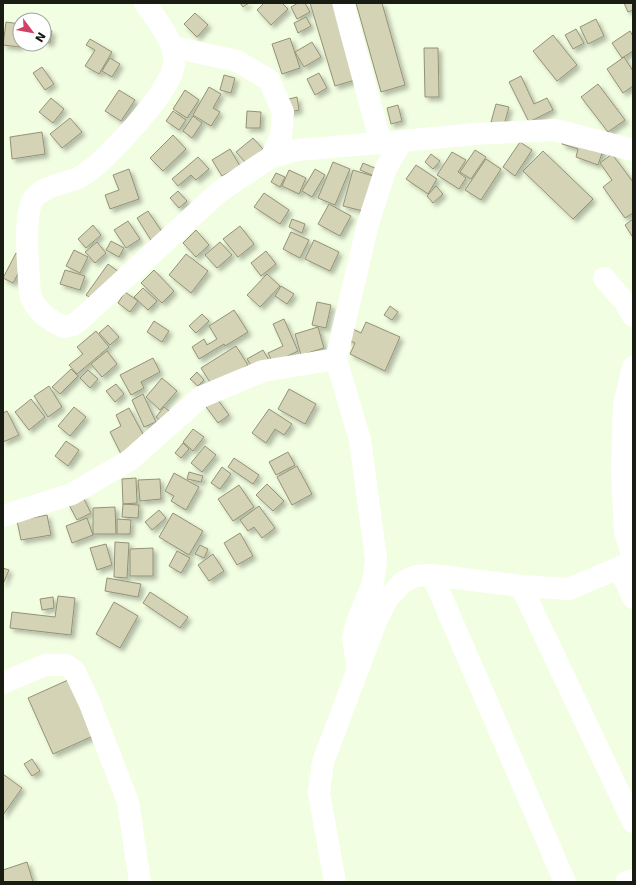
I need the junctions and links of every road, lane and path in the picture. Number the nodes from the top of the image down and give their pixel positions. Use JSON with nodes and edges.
{"nodes":[{"id":1,"x":145,"y":3,"type":"edge"},
{"id":2,"x":343,"y":3,"type":"edge"},
{"id":3,"x":173,"y":48,"type":"junction"},
{"id":4,"x":391,"y":143,"type":"junction"},
{"id":5,"x":633,"y":150,"type":"edge"},
{"id":6,"x":271,"y":157,"type":"junction"},
{"id":7,"x":604,"y":278,"type":"dead end"},
{"id":8,"x":633,"y":316,"type":"edge"},
{"id":9,"x":336,"y":359,"type":"junction"},
{"id":10,"x":633,"y":368,"type":"edge"},
{"id":11,"x":3,"y":516,"type":"edge"},
{"id":12,"x":629,"y":563,"type":"edge"},
{"id":13,"x":432,"y":575,"type":"junction"},
{"id":14,"x":521,"y":586,"type":"junction"},
{"id":15,"x":633,"y":598,"type":"edge"},
{"id":16,"x":358,"y":670,"type":"junction"},
{"id":17,"x":3,"y":683,"type":"edge"},
{"id":18,"x":633,"y":822,"type":"edge"},
{"id":19,"x":633,"y":880,"type":"edge"},
{"id":20,"x":140,"y":882,"type":"edge"},
{"id":21,"x":335,"y":882,"type":"edge"},
{"id":22,"x":566,"y":882,"type":"edge"},
{"id":23,"x":626,"y":882,"type":"edge"}],
"edges":[{"from":1,"to":3,"type":"street"},
{"from":2,"to":4,"type":"street"},
{"from":3,"to":6,"type":"street"},
{"from":3,"to":6,"type":"street"},
{"from":4,"to":5,"type":"street"},
{"from":4,"to":6,"type":"street"},
{"from":4,"to":9,"type":"street"},
{"from":7,"to":8,"type":"street"},
{"from":9,"to":11,"type":"street"},
{"from":9,"to":16,"type":"street"},
{"from":10,"to":12,"type":"street"},
{"from":12,"to":14,"type":"street"},
{"from":12,"to":15,"type":"street"},
{"from":13,"to":14,"type":"street"},
{"from":13,"to":16,"type":"street"},
{"from":13,"to":22,"type":"street"},
{"from":14,"to":18,"type":"street"},
{"from":16,"to":21,"type":"street"},
{"from":17,"to":20,"type":"street"},
{"from":19,"to":23,"type":"street"}]}
